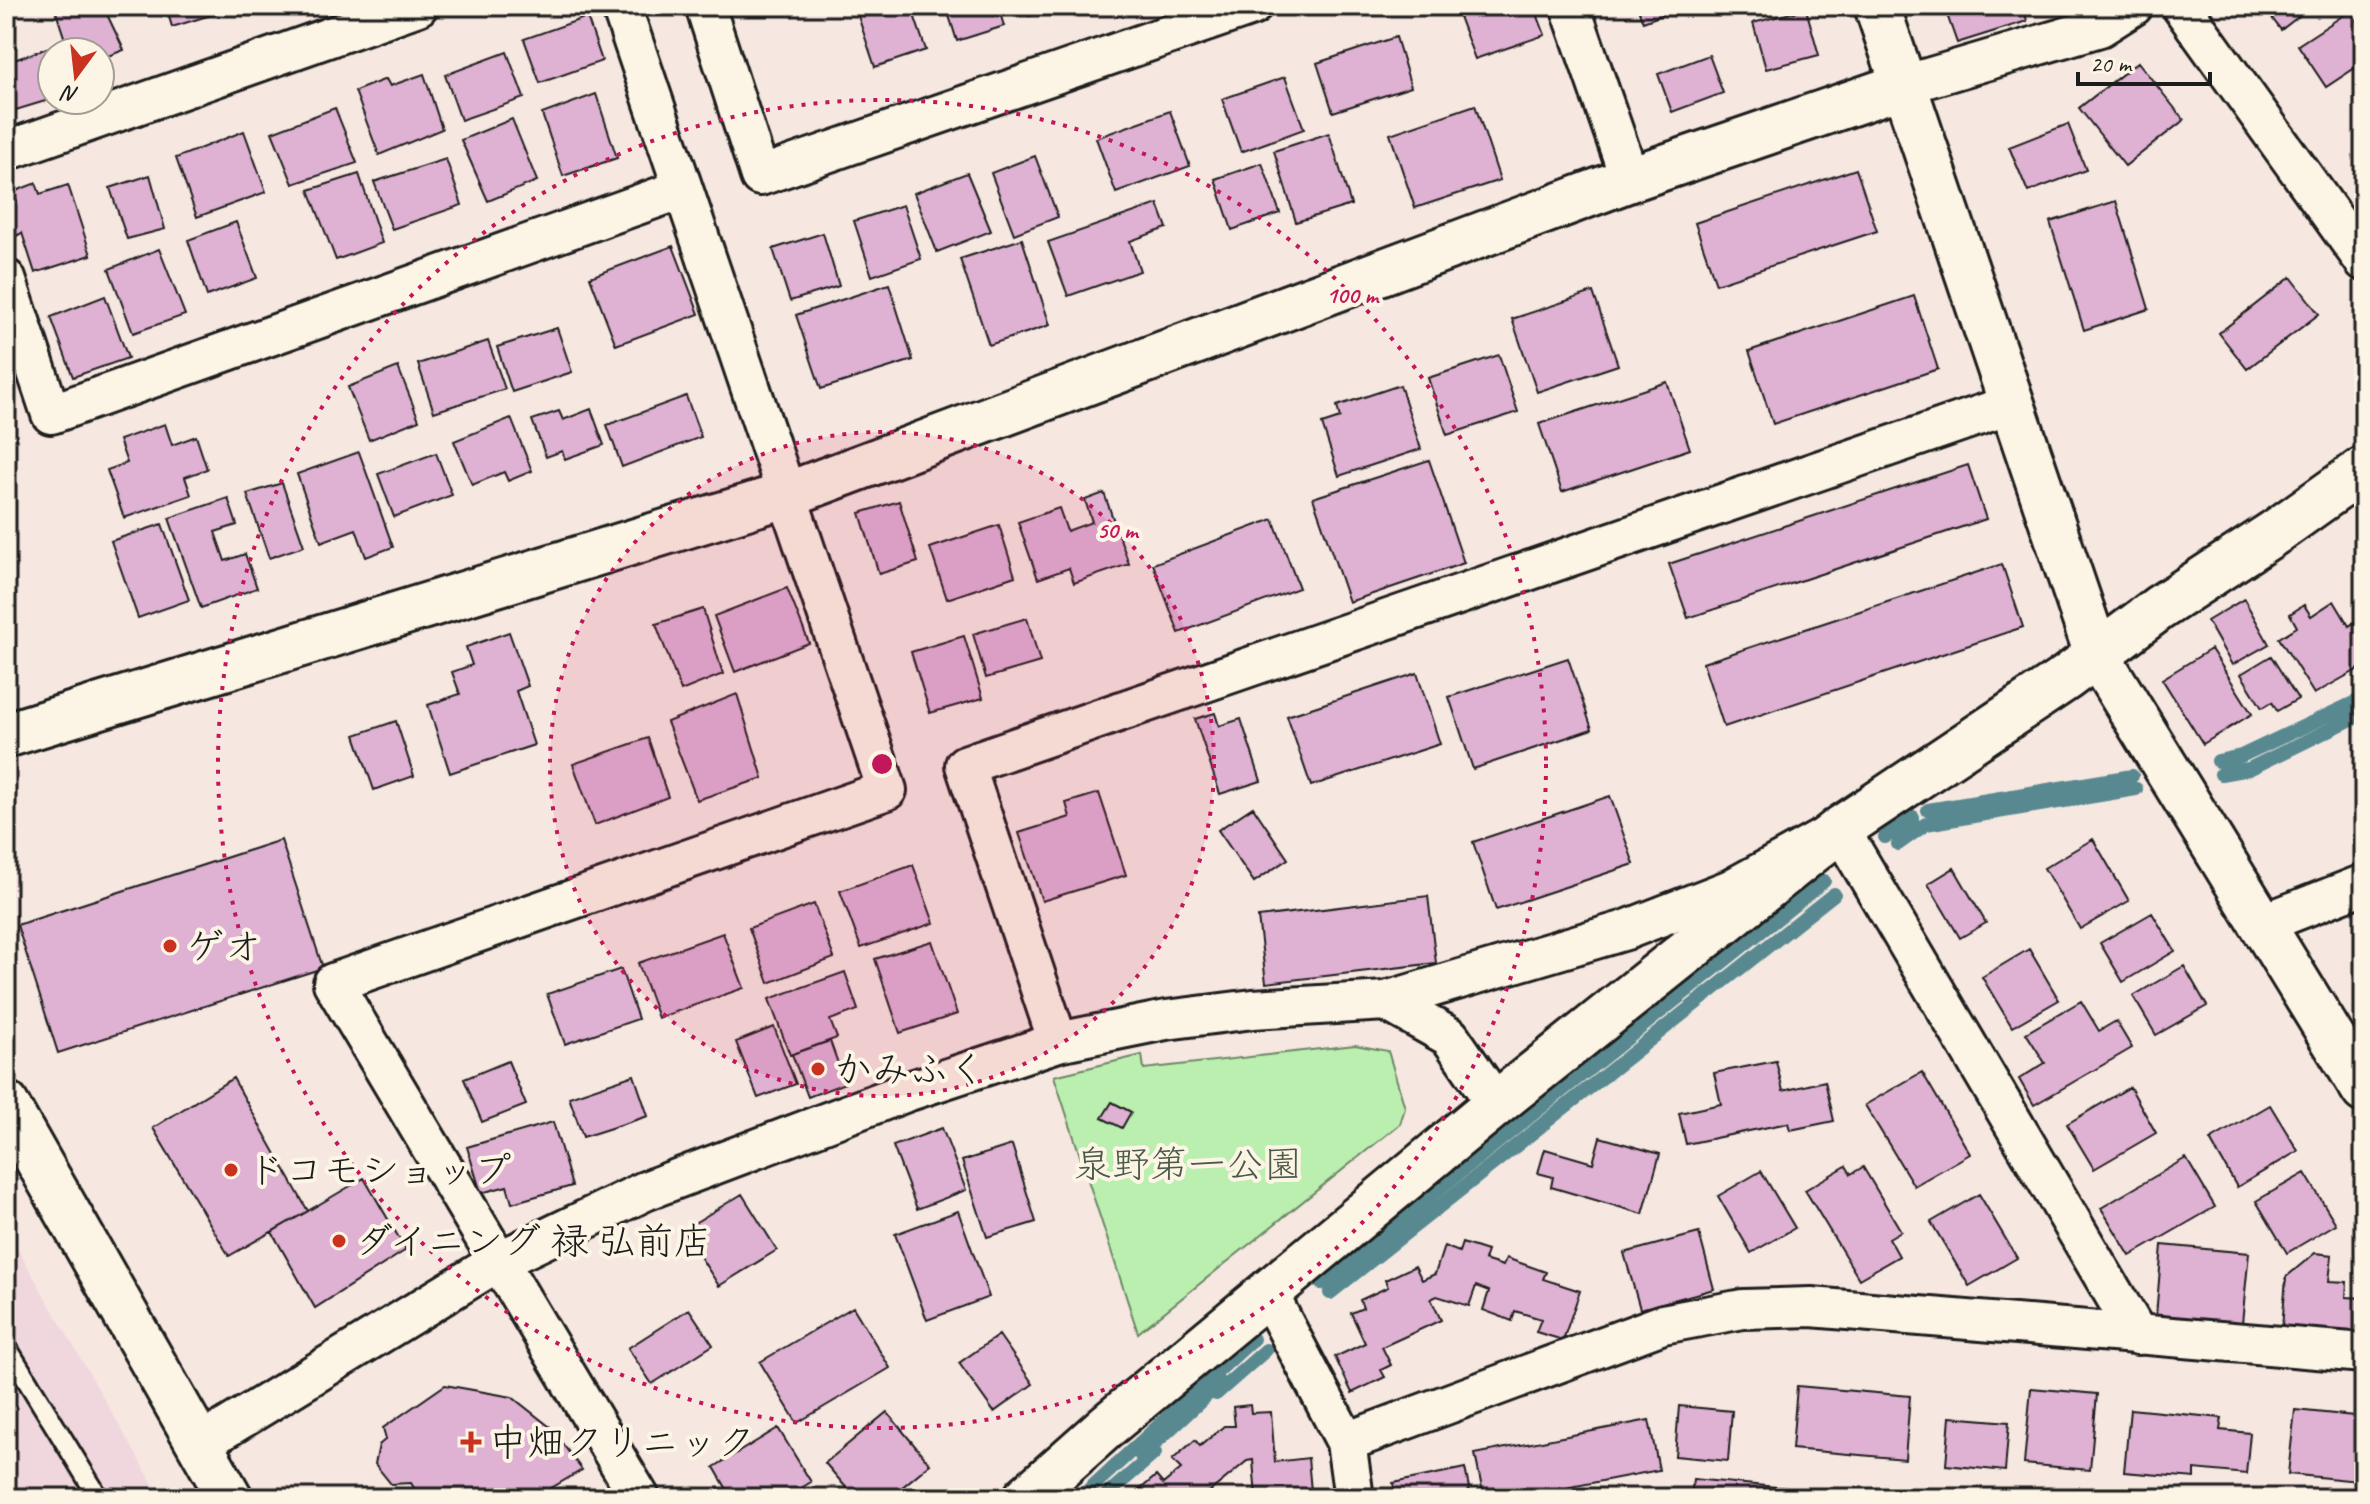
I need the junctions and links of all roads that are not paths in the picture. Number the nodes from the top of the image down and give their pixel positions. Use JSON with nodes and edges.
{"nodes":[{"id":1,"x":418,"y":6,"type":"edge"},
{"id":2,"x":621,"y":6,"type":"edge"},
{"id":3,"x":705,"y":6,"type":"edge"},
{"id":4,"x":1252,"y":6,"type":"edge"},
{"id":5,"x":1570,"y":6,"type":"edge"},
{"id":6,"x":1877,"y":6,"type":"edge"},
{"id":7,"x":2133,"y":6,"type":"edge"},
{"id":8,"x":2181,"y":6,"type":"edge"},
{"id":9,"x":1904,"y":85,"type":"junction"},
{"id":10,"x":6,"y":151,"type":"edge"},
{"id":11,"x":1630,"y":179,"type":"junction"},
{"id":12,"x":682,"y":189,"type":"junction"},
{"id":13,"x":2364,"y":261,"type":"edge"},
{"id":14,"x":6,"y":279,"type":"edge"},
{"id":15,"x":2012,"y":404,"type":"junction"},
{"id":16,"x":2364,"y":469,"type":"edge"},
{"id":17,"x":789,"y":494,"type":"junction"},
{"id":18,"x":2097,"y":655,"type":"junction"},
{"id":19,"x":6,"y":735,"type":"edge"},
{"id":20,"x":1840,"y":829,"type":"junction"},
{"id":21,"x":2364,"y":884,"type":"edge"},
{"id":22,"x":2262,"y":924,"type":"junction"},
{"id":23,"x":1386,"y":1001,"type":"junction"},
{"id":24,"x":1058,"y":1042,"type":"junction"},
{"id":25,"x":2364,"y":1090,"type":"edge"},
{"id":26,"x":6,"y":1104,"type":"edge"},
{"id":27,"x":1496,"y":1104,"type":"junction"},
{"id":28,"x":499,"y":1261,"type":"junction"},
{"id":29,"x":1268,"y":1293,"type":"junction"},
{"id":30,"x":2138,"y":1335,"type":"junction"},
{"id":31,"x":6,"y":1346,"type":"edge"},
{"id":32,"x":2364,"y":1353,"type":"edge"},
{"id":33,"x":1346,"y":1442,"type":"junction"},
{"id":34,"x":200,"y":1444,"type":"junction"},
{"id":35,"x":99,"y":1498,"type":"edge"},
{"id":36,"x":230,"y":1498,"type":"edge"},
{"id":37,"x":640,"y":1498,"type":"edge"},
{"id":38,"x":1026,"y":1498,"type":"edge"},
{"id":39,"x":1354,"y":1498,"type":"edge"}],
"edges":[{"from":1,"to":10,"type":"street"},
{"from":2,"to":12,"type":"street"},
{"from":3,"to":4,"type":"street"},
{"from":5,"to":11,"type":"street"},
{"from":6,"to":9,"type":"street"},
{"from":7,"to":9,"type":"street"},
{"from":8,"to":13,"type":"street"},
{"from":9,"to":11,"type":"street"},
{"from":9,"to":15,"type":"street"},
{"from":11,"to":17,"type":"street"},
{"from":12,"to":14,"type":"street"},
{"from":12,"to":17,"type":"street"},
{"from":15,"to":18,"type":"street"},
{"from":15,"to":24,"type":"street"},
{"from":16,"to":18,"type":"street"},
{"from":17,"to":19,"type":"street"},
{"from":17,"to":28,"type":"street"},
{"from":18,"to":20,"type":"street"},
{"from":18,"to":22,"type":"street"},
{"from":20,"to":23,"type":"street"},
{"from":20,"to":27,"type":"street"},
{"from":20,"to":30,"type":"street"},
{"from":21,"to":22,"type":"street"},
{"from":22,"to":25,"type":"street"},
{"from":23,"to":24,"type":"street"},
{"from":23,"to":27,"type":"street"},
{"from":24,"to":28,"type":"street"},
{"from":26,"to":34,"type":"street"},
{"from":27,"to":29,"type":"street"},
{"from":28,"to":34,"type":"street"},
{"from":28,"to":37,"type":"street"},
{"from":29,"to":33,"type":"street"},
{"from":29,"to":38,"type":"street"},
{"from":30,"to":32,"type":"street"},
{"from":30,"to":33,"type":"street"},
{"from":31,"to":35,"type":"lane"},
{"from":33,"to":39,"type":"street"},
{"from":34,"to":36,"type":"street"}]}
